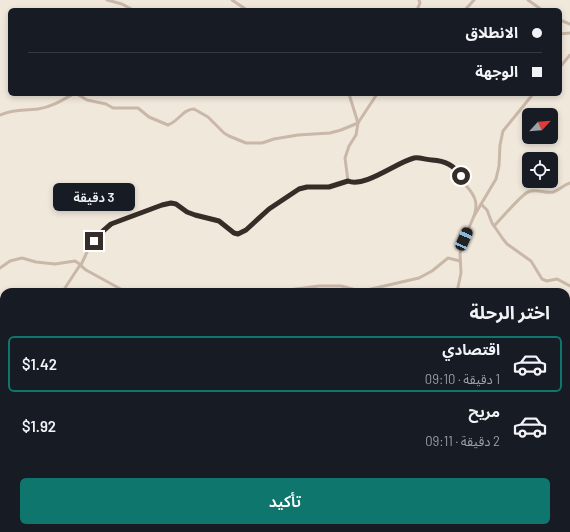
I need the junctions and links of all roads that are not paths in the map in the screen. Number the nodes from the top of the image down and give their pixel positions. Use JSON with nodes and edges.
{"nodes":[{"id":1,"x":107,"y":0,"type":"edge"},
{"id":2,"x":232,"y":0,"type":"edge"},
{"id":3,"x":474,"y":0,"type":"edge"},
{"id":4,"x":528,"y":0,"type":"edge"},
{"id":5,"x":129,"y":8,"type":"edge"},
{"id":6,"x":244,"y":8,"type":"edge"},
{"id":7,"x":467,"y":8,"type":"edge"},
{"id":8,"x":539,"y":8,"type":"edge"},
{"id":9,"x":570,"y":55,"type":"edge"},
{"id":10,"x":562,"y":65,"type":"edge"},
{"id":11,"x":69,"y":96,"type":"edge"},
{"id":12,"x":80,"y":96,"type":"edge"},
{"id":13,"x":350,"y":96,"type":"edge"},
{"id":14,"x":376,"y":96,"type":"edge"},
{"id":15,"x":531,"y":96,"type":"edge"},
{"id":16,"x":0,"y":115,"type":"edge"},
{"id":17,"x":358,"y":123,"type":"junction"},
{"id":18,"x":348,"y":181,"type":"junction"},
{"id":19,"x":570,"y":183,"type":"edge"},
{"id":20,"x":481,"y":204,"type":"junction"},
{"id":21,"x":474,"y":216,"type":"junction"},
{"id":22,"x":494,"y":226,"type":"junction"},
{"id":23,"x":460,"y":262,"type":"junction"},
{"id":24,"x":80,"y":265,"type":"junction"},
{"id":25,"x":0,"y":268,"type":"edge"},
{"id":26,"x":570,"y":286,"type":"edge"},
{"id":27,"x":65,"y":288,"type":"edge"},
{"id":28,"x":119,"y":288,"type":"edge"},
{"id":29,"x":304,"y":288,"type":"edge"},
{"id":30,"x":347,"y":288,"type":"edge"},
{"id":31,"x":376,"y":288,"type":"edge"},
{"id":32,"x":457,"y":288,"type":"edge"}],
"edges":[{"from":1,"to":5,"type":"street"},
{"from":2,"to":6,"type":"street"},
{"from":3,"to":7,"type":"street"},
{"from":4,"to":8,"type":"street"},
{"from":9,"to":10,"type":"street"},
{"from":11,"to":16,"type":"street"},
{"from":12,"to":17,"type":"street"},
{"from":13,"to":17,"type":"street"},
{"from":14,"to":17,"type":"street"},
{"from":15,"to":20,"type":"street"},
{"from":17,"to":18,"type":"street"},
{"from":18,"to":21,"type":"street"},
{"from":18,"to":24,"type":"street"},
{"from":19,"to":22,"type":"street"},
{"from":20,"to":21,"type":"street"},
{"from":20,"to":22,"type":"street"},
{"from":21,"to":23,"type":"street"},
{"from":22,"to":26,"type":"street"},
{"from":23,"to":31,"type":"street"},
{"from":23,"to":32,"type":"street"},
{"from":24,"to":25,"type":"street"},
{"from":24,"to":27,"type":"street"},
{"from":24,"to":28,"type":"street"},
{"from":29,"to":30,"type":"street"}]}
